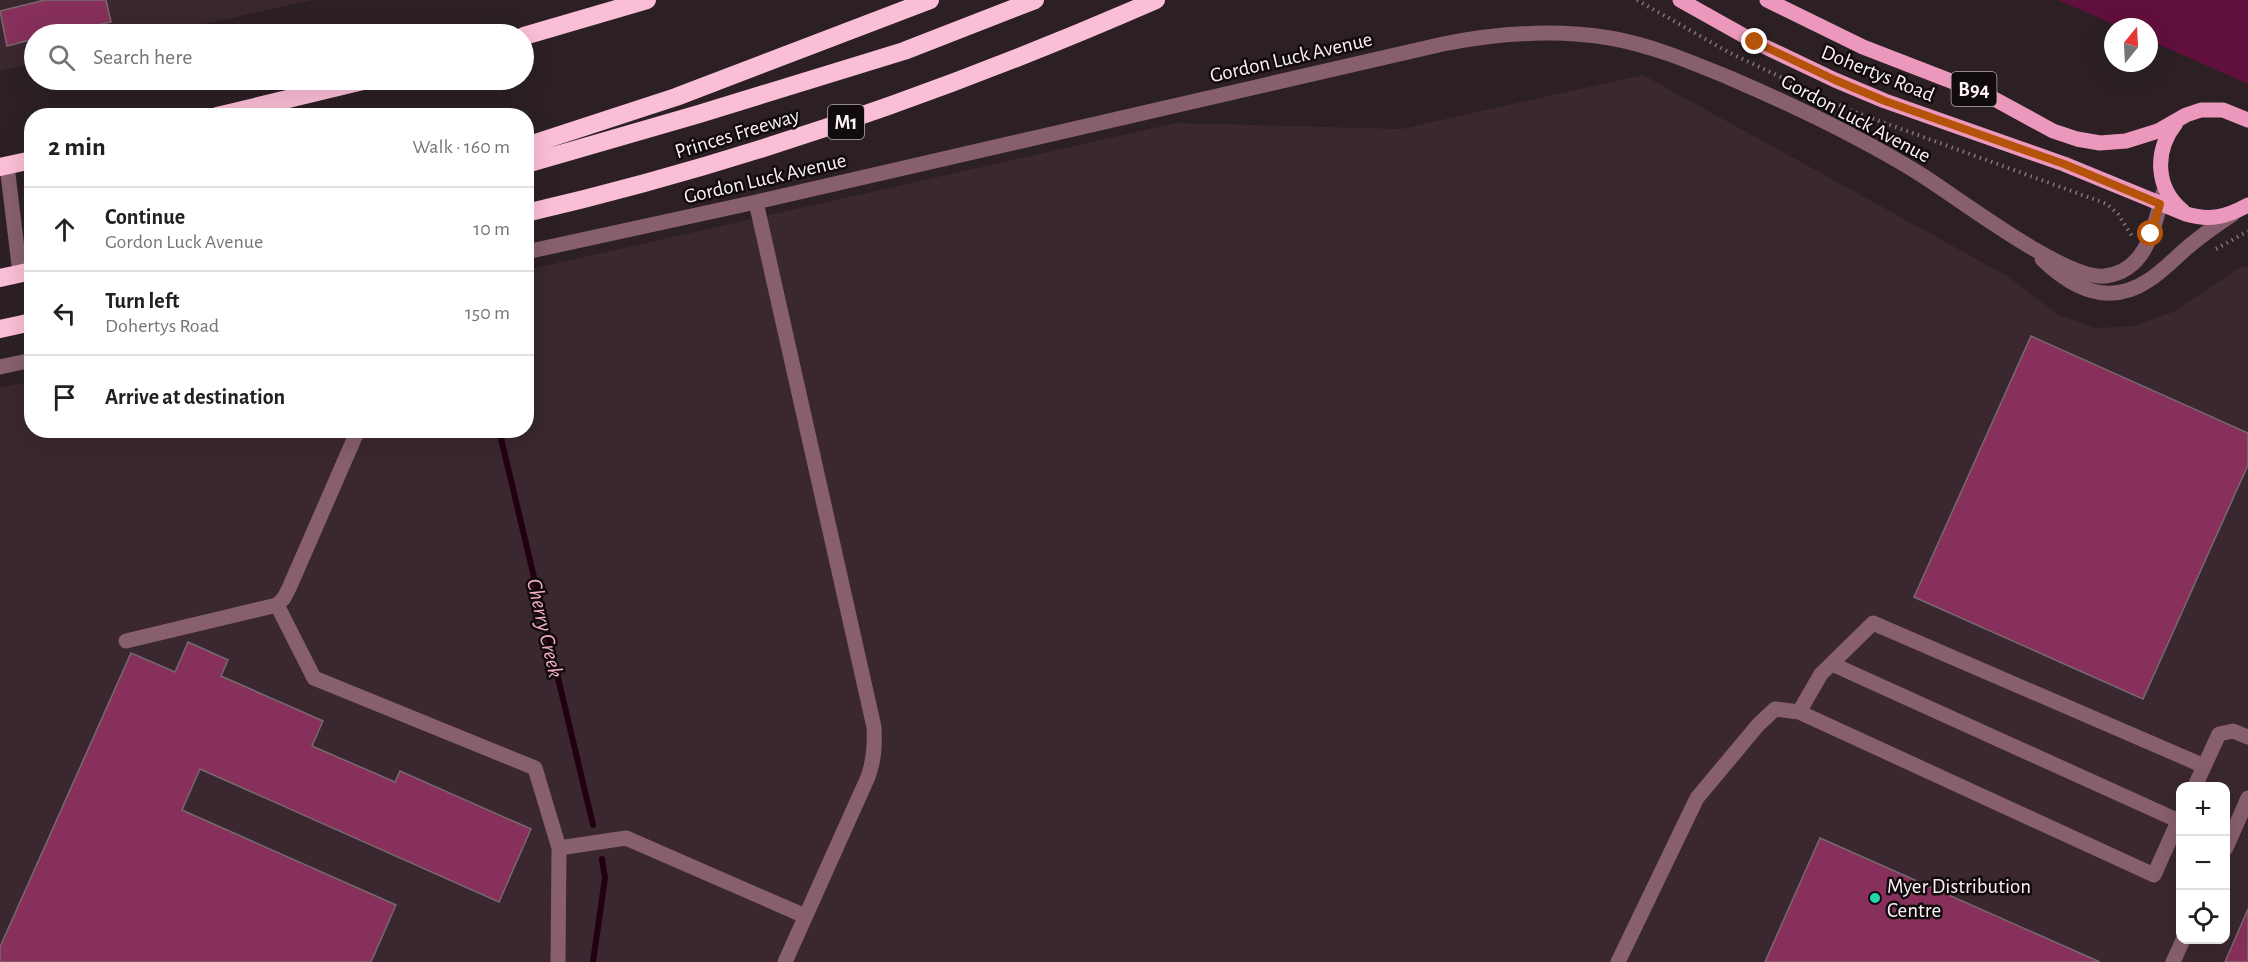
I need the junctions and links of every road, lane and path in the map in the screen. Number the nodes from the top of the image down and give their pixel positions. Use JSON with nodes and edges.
{"nodes":[{"id":1,"x":609,"y":0,"type":"edge"},
{"id":2,"x":646,"y":0,"type":"edge"},
{"id":3,"x":930,"y":0,"type":"edge"},
{"id":4,"x":1035,"y":0,"type":"edge"},
{"id":5,"x":1156,"y":0,"type":"edge"},
{"id":6,"x":1637,"y":0,"type":"edge"},
{"id":7,"x":1680,"y":0,"type":"edge"},
{"id":8,"x":1767,"y":0,"type":"edge"},
{"id":9,"x":534,"y":26,"type":"edge"},
{"id":10,"x":534,"y":33,"type":"edge"},
{"id":11,"x":325,"y":90,"type":"edge"},
{"id":12,"x":250,"y":108,"type":"edge"},
{"id":13,"x":2183,"y":117,"type":"junction"},
{"id":14,"x":2241,"y":117,"type":"edge"},
{"id":15,"x":2248,"y":127,"type":"edge"},
{"id":16,"x":534,"y":143,"type":"edge"},
{"id":17,"x":24,"y":162,"type":"edge"},
{"id":18,"x":534,"y":162,"type":"edge"},
{"id":19,"x":4,"y":166,"type":"edge"},
{"id":20,"x":2164,"y":187,"type":"junction"},
{"id":21,"x":2248,"y":199,"type":"edge"},
{"id":22,"x":756,"y":202,"type":"junction"},
{"id":23,"x":2160,"y":204,"type":"junction"},
{"id":24,"x":2240,"y":209,"type":"edge"},
{"id":25,"x":534,"y":211,"type":"edge"},
{"id":26,"x":2193,"y":216,"type":"junction"},
{"id":27,"x":2248,"y":231,"type":"edge"},
{"id":28,"x":2147,"y":244,"type":"junction"},
{"id":29,"x":2028,"y":247,"type":"junction"},
{"id":30,"x":534,"y":250,"type":"edge"},
{"id":31,"x":2207,"y":255,"type":"dead end"},
{"id":32,"x":24,"y":262,"type":"edge"},
{"id":33,"x":24,"y":272,"type":"edge"},
{"id":34,"x":0,"y":278,"type":"edge"},
{"id":35,"x":24,"y":324,"type":"edge"},
{"id":36,"x":0,"y":329,"type":"edge"},
{"id":37,"x":24,"y":362,"type":"edge"},
{"id":38,"x":0,"y":367,"type":"edge"},
{"id":39,"x":355,"y":438,"type":"edge"},
{"id":40,"x":277,"y":605,"type":"junction"},
{"id":41,"x":126,"y":640,"type":"dead end"},
{"id":42,"x":1832,"y":664,"type":"junction"},
{"id":43,"x":1799,"y":712,"type":"junction"},
{"id":44,"x":2248,"y":737,"type":"edge"},
{"id":45,"x":2204,"y":766,"type":"junction"},
{"id":46,"x":2197,"y":782,"type":"edge"},
{"id":47,"x":2248,"y":798,"type":"edge"},
{"id":48,"x":2176,"y":817,"type":"edge"},
{"id":49,"x":2176,"y":828,"type":"edge"},
{"id":50,"x":2230,"y":839,"type":"edge"},
{"id":51,"x":559,"y":848,"type":"junction"},
{"id":52,"x":805,"y":916,"type":"junction"},
{"id":53,"x":2181,"y":944,"type":"edge"},
{"id":54,"x":558,"y":962,"type":"edge"},
{"id":55,"x":785,"y":962,"type":"edge"},
{"id":56,"x":1618,"y":962,"type":"edge"},
{"id":57,"x":2173,"y":962,"type":"edge"}],
"edges":[{"from":1,"to":9,"type":"highway"},
{"from":2,"to":10,"type":"highway"},
{"from":3,"to":16,"type":"highway"},
{"from":4,"to":18,"type":"highway"},
{"from":5,"to":25,"type":"highway","name":"Princes Freeway","number":"M1"},
{"from":6,"to":28,"type":"path"},
{"from":7,"to":23,"type":"main road","name":"Dohertys Road","number":"B94"},
{"from":8,"to":13,"type":"main road","name":"Dohertys Road","number":"B94"},
{"from":11,"to":12,"type":"highway"},
{"from":13,"to":14,"type":"main road","name":"Dohertys Road","number":"B94"},
{"from":13,"to":20,"type":"main road"},
{"from":14,"to":15,"type":"main road","name":"Dohertys Road"},
{"from":17,"to":19,"type":"highway"},
{"from":19,"to":32,"type":"street"},
{"from":20,"to":23,"type":"street","name":"Gordon Luck Avenue"},
{"from":20,"to":26,"type":"main road"},
{"from":21,"to":24,"type":"main road"},
{"from":22,"to":29,"type":"street","name":"Gordon Luck Avenue"},
{"from":22,"to":30,"type":"street","name":"Gordon Luck Avenue"},
{"from":22,"to":52,"type":"street"},
{"from":23,"to":26,"type":"main road","name":"Dohertys Road","number":"B94"},
{"from":23,"to":28,"type":"street","name":"Gordon Luck Avenue"},
{"from":24,"to":26,"type":"main road","name":"Dohertys Road","number":"B94"},
{"from":24,"to":29,"type":"street","name":"Gordon Luck Avenue"},
{"from":27,"to":31,"type":"path"},
{"from":28,"to":29,"type":"street","name":"Gordon Luck Avenue"},
{"from":33,"to":34,"type":"highway"},
{"from":35,"to":36,"type":"highway"},
{"from":37,"to":38,"type":"street"},
{"from":39,"to":40,"type":"street"},
{"from":40,"to":41,"type":"street"},
{"from":40,"to":51,"type":"street"},
{"from":42,"to":43,"type":"street"},
{"from":42,"to":45,"type":"street"},
{"from":42,"to":48,"type":"street"},
{"from":43,"to":49,"type":"street"},
{"from":43,"to":56,"type":"street"},
{"from":44,"to":45,"type":"street"},
{"from":45,"to":46,"type":"street"},
{"from":47,"to":50,"type":"street"},
{"from":51,"to":52,"type":"street"},
{"from":51,"to":54,"type":"street"},
{"from":52,"to":55,"type":"street"},
{"from":53,"to":57,"type":"street"}]}
